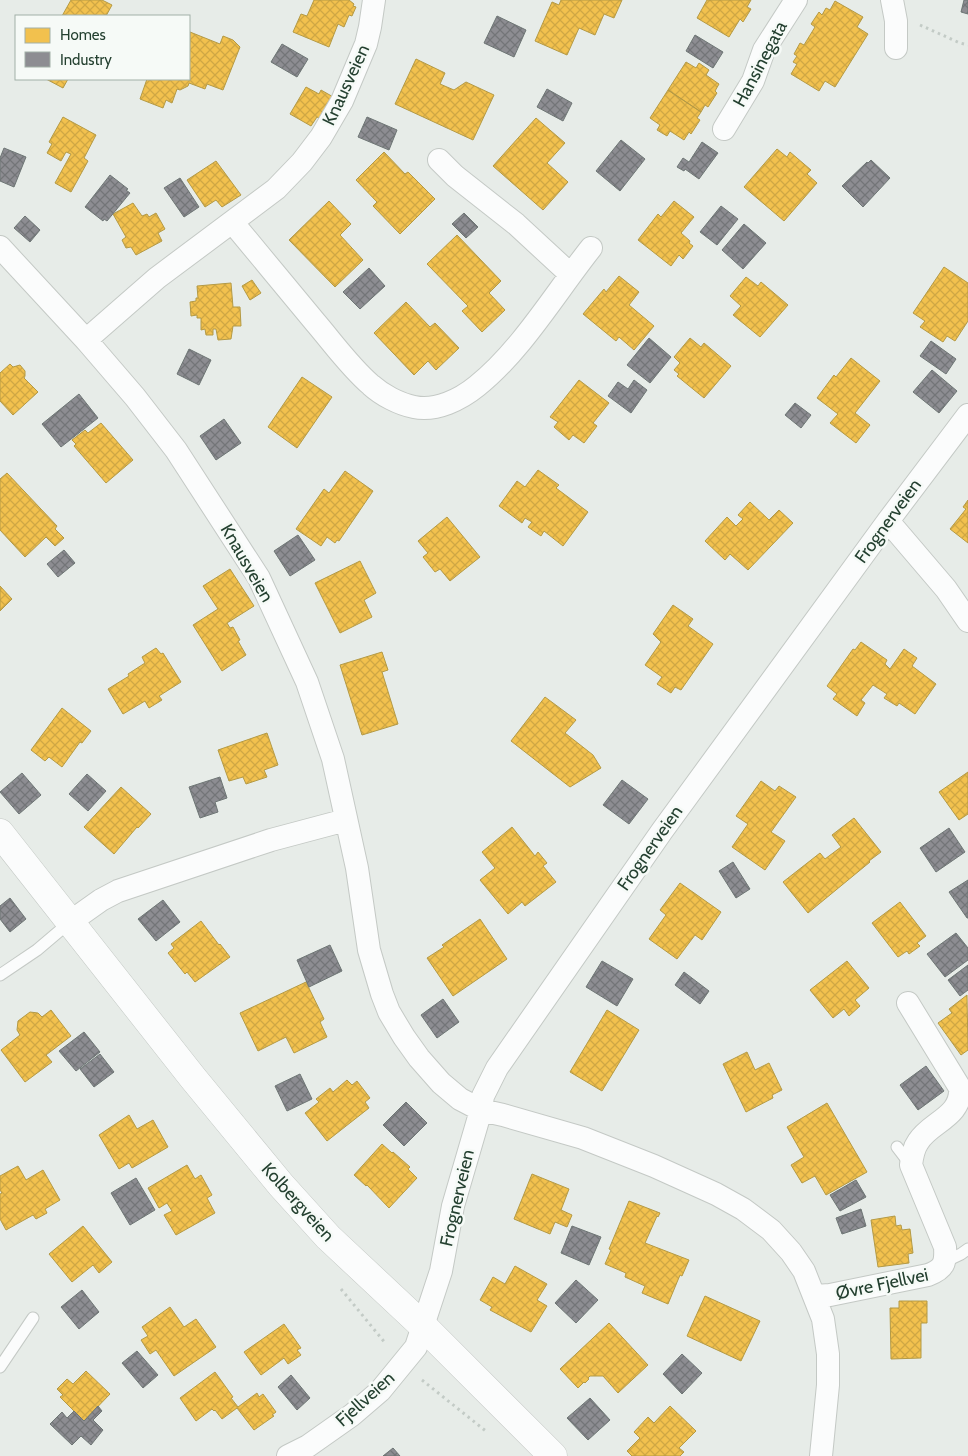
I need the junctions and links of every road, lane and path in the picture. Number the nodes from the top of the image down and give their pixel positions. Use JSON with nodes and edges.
{"nodes":[{"id":1,"x":374,"y":0,"type":"edge"},
{"id":2,"x":796,"y":0,"type":"edge"},
{"id":3,"x":894,"y":10,"type":"edge"},
{"id":4,"x":968,"y":44,"type":"edge"},
{"id":5,"x":896,"y":48,"type":"dead end"},
{"id":6,"x":724,"y":129,"type":"dead end"},
{"id":7,"x":438,"y":160,"type":"dead end"},
{"id":8,"x":233,"y":223,"type":"junction"},
{"id":9,"x":0,"y":247,"type":"edge"},
{"id":10,"x":591,"y":248,"type":"dead end"},
{"id":11,"x":570,"y":274,"type":"junction"},
{"id":12,"x":86,"y":340,"type":"junction"},
{"id":13,"x":968,"y":415,"type":"edge"},
{"id":14,"x":888,"y":521,"type":"junction"},
{"id":15,"x":968,"y":621,"type":"edge"},
{"id":16,"x":346,"y":820,"type":"junction"},
{"id":17,"x":0,"y":833,"type":"edge"},
{"id":18,"x":70,"y":922,"type":"junction"},
{"id":19,"x":0,"y":975,"type":"edge"},
{"id":20,"x":908,"y":1003,"type":"dead end"},
{"id":21,"x":481,"y":1110,"type":"junction"},
{"id":22,"x":897,"y":1147,"type":"dead end"},
{"id":23,"x":911,"y":1165,"type":"junction"},
{"id":24,"x":968,"y":1249,"type":"edge"},
{"id":25,"x":944,"y":1262,"type":"junction"},
{"id":26,"x":815,"y":1296,"type":"junction"},
{"id":27,"x":33,"y":1318,"type":"dead end"},
{"id":28,"x":423,"y":1326,"type":"junction"},
{"id":29,"x":0,"y":1368,"type":"edge"},
{"id":30,"x":417,"y":1376,"type":"dead end"},
{"id":31,"x":488,"y":1433,"type":"dead end"},
{"id":32,"x":303,"y":1453,"type":"edge"},
{"id":33,"x":553,"y":1456,"type":"edge"},
{"id":34,"x":821,"y":1456,"type":"edge"}],
"edges":[{"from":1,"to":8,"type":"street","name":"Knausveien"},
{"from":2,"to":6,"type":"street","name":"Hansinegata"},
{"from":3,"to":4,"type":"path"},
{"from":3,"to":5,"type":"street"},
{"from":7,"to":11,"type":"street"},
{"from":8,"to":11,"type":"street"},
{"from":8,"to":12,"type":"street","name":"Knausveien"},
{"from":9,"to":12,"type":"street","name":"Knausveien"},
{"from":10,"to":11,"type":"street"},
{"from":12,"to":16,"type":"street","name":"Knausveien"},
{"from":13,"to":14,"type":"street","name":"Frognerveien"},
{"from":14,"to":15,"type":"street"},
{"from":14,"to":21,"type":"street","name":"Frognerveien"},
{"from":16,"to":18,"type":"street"},
{"from":16,"to":21,"type":"street","name":"Knausveien"},
{"from":17,"to":18,"type":"street","name":"Kolbergveien"},
{"from":18,"to":19,"type":"lane"},
{"from":18,"to":28,"type":"street","name":"Kolbergveien"},
{"from":20,"to":23,"type":"street"},
{"from":21,"to":26,"type":"street","name":"Øvre Fjellvei"},
{"from":21,"to":28,"type":"street","name":"Frognerveien"},
{"from":22,"to":23,"type":"lane"},
{"from":23,"to":25,"type":"street","name":"Øvre Fjellvei"},
{"from":24,"to":25,"type":"lane"},
{"from":25,"to":26,"type":"street","name":"Øvre Fjellvei"},
{"from":26,"to":34,"type":"street","name":"Øvre Fjellvei"},
{"from":27,"to":29,"type":"lane"},
{"from":28,"to":32,"type":"street","name":"Fjellveien"},
{"from":28,"to":33,"type":"street","name":"Kolbergveien"},
{"from":30,"to":31,"type":"path"}]}
